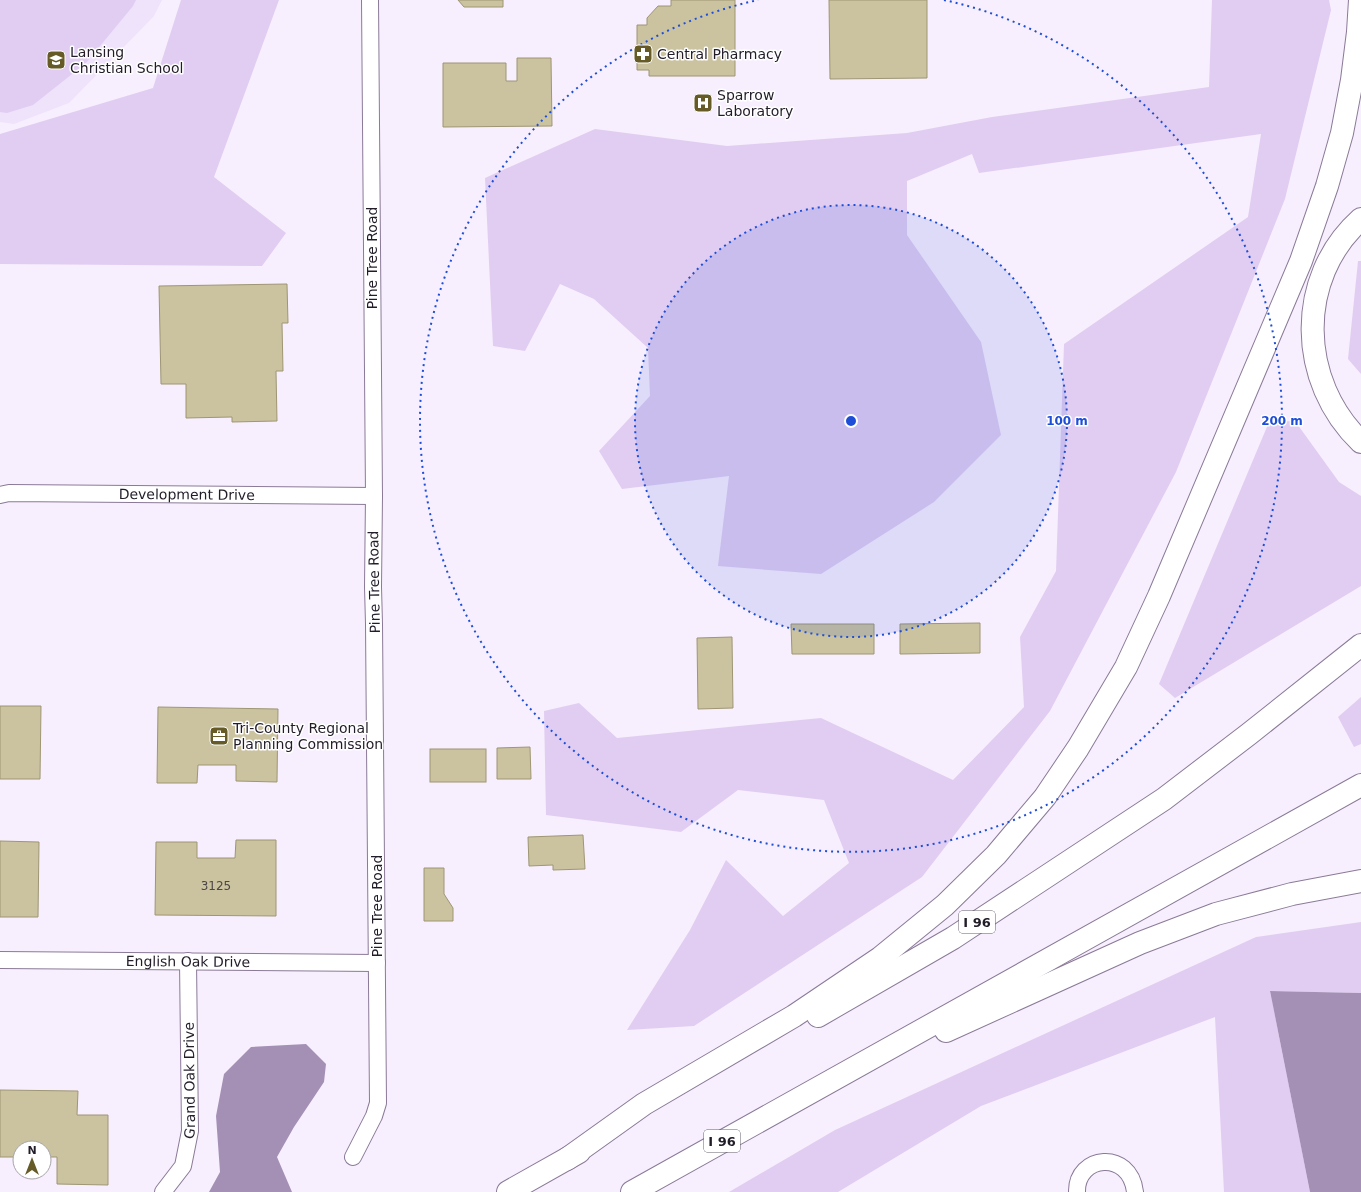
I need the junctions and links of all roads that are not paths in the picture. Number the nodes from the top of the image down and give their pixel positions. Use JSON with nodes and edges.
{"nodes":[{"id":1,"x":370,"y":0,"type":"edge"},
{"id":2,"x":1360,"y":0,"type":"edge"},
{"id":3,"x":1361,"y":219,"type":"edge"},
{"id":4,"x":1361,"y":442,"type":"edge"},
{"id":5,"x":0,"y":495,"type":"edge"},
{"id":6,"x":374,"y":496,"type":"junction"},
{"id":7,"x":1361,"y":645,"type":"edge"},
{"id":8,"x":1361,"y":785,"type":"edge"},
{"id":9,"x":1361,"y":882,"type":"edge"},
{"id":10,"x":0,"y":960,"type":"edge"},
{"id":11,"x":188,"y":961,"type":"junction"},
{"id":12,"x":377,"y":963,"type":"junction"},
{"id":13,"x":813,"y":1090,"type":"junction"},
{"id":14,"x":353,"y":1157,"type":"dead end"},
{"id":15,"x":567,"y":1159,"type":"junction"},
{"id":16,"x":163,"y":1192,"type":"edge"},
{"id":17,"x":508,"y":1192,"type":"edge"},
{"id":18,"x":632,"y":1192,"type":"edge"},
{"id":19,"x":1076,"y":1192,"type":"edge"},
{"id":20,"x":1135,"y":1192,"type":"edge"}],
"edges":[{"from":1,"to":6,"type":"street","name":"Pine Tree Road"},
{"from":2,"to":15,"type":"highway"},
{"from":3,"to":4,"type":"highway"},
{"from":5,"to":6,"type":"street","name":"Development Drive"},
{"from":6,"to":12,"type":"street","name":"Pine Tree Road"},
{"from":7,"to":15,"type":"highway","number":"I 96"},
{"from":8,"to":13,"type":"highway","number":"I 96"},
{"from":9,"to":13,"type":"highway"},
{"from":10,"to":11,"type":"street","name":"English Oak Drive"},
{"from":11,"to":12,"type":"street","name":"English Oak Drive"},
{"from":11,"to":16,"type":"street","name":"Grand Oak Drive"},
{"from":12,"to":14,"type":"street","name":"Pine Tree Road"},
{"from":13,"to":18,"type":"highway","number":"I 96"},
{"from":15,"to":17,"type":"highway","number":"I 96"},
{"from":19,"to":20,"type":"street"}]}
